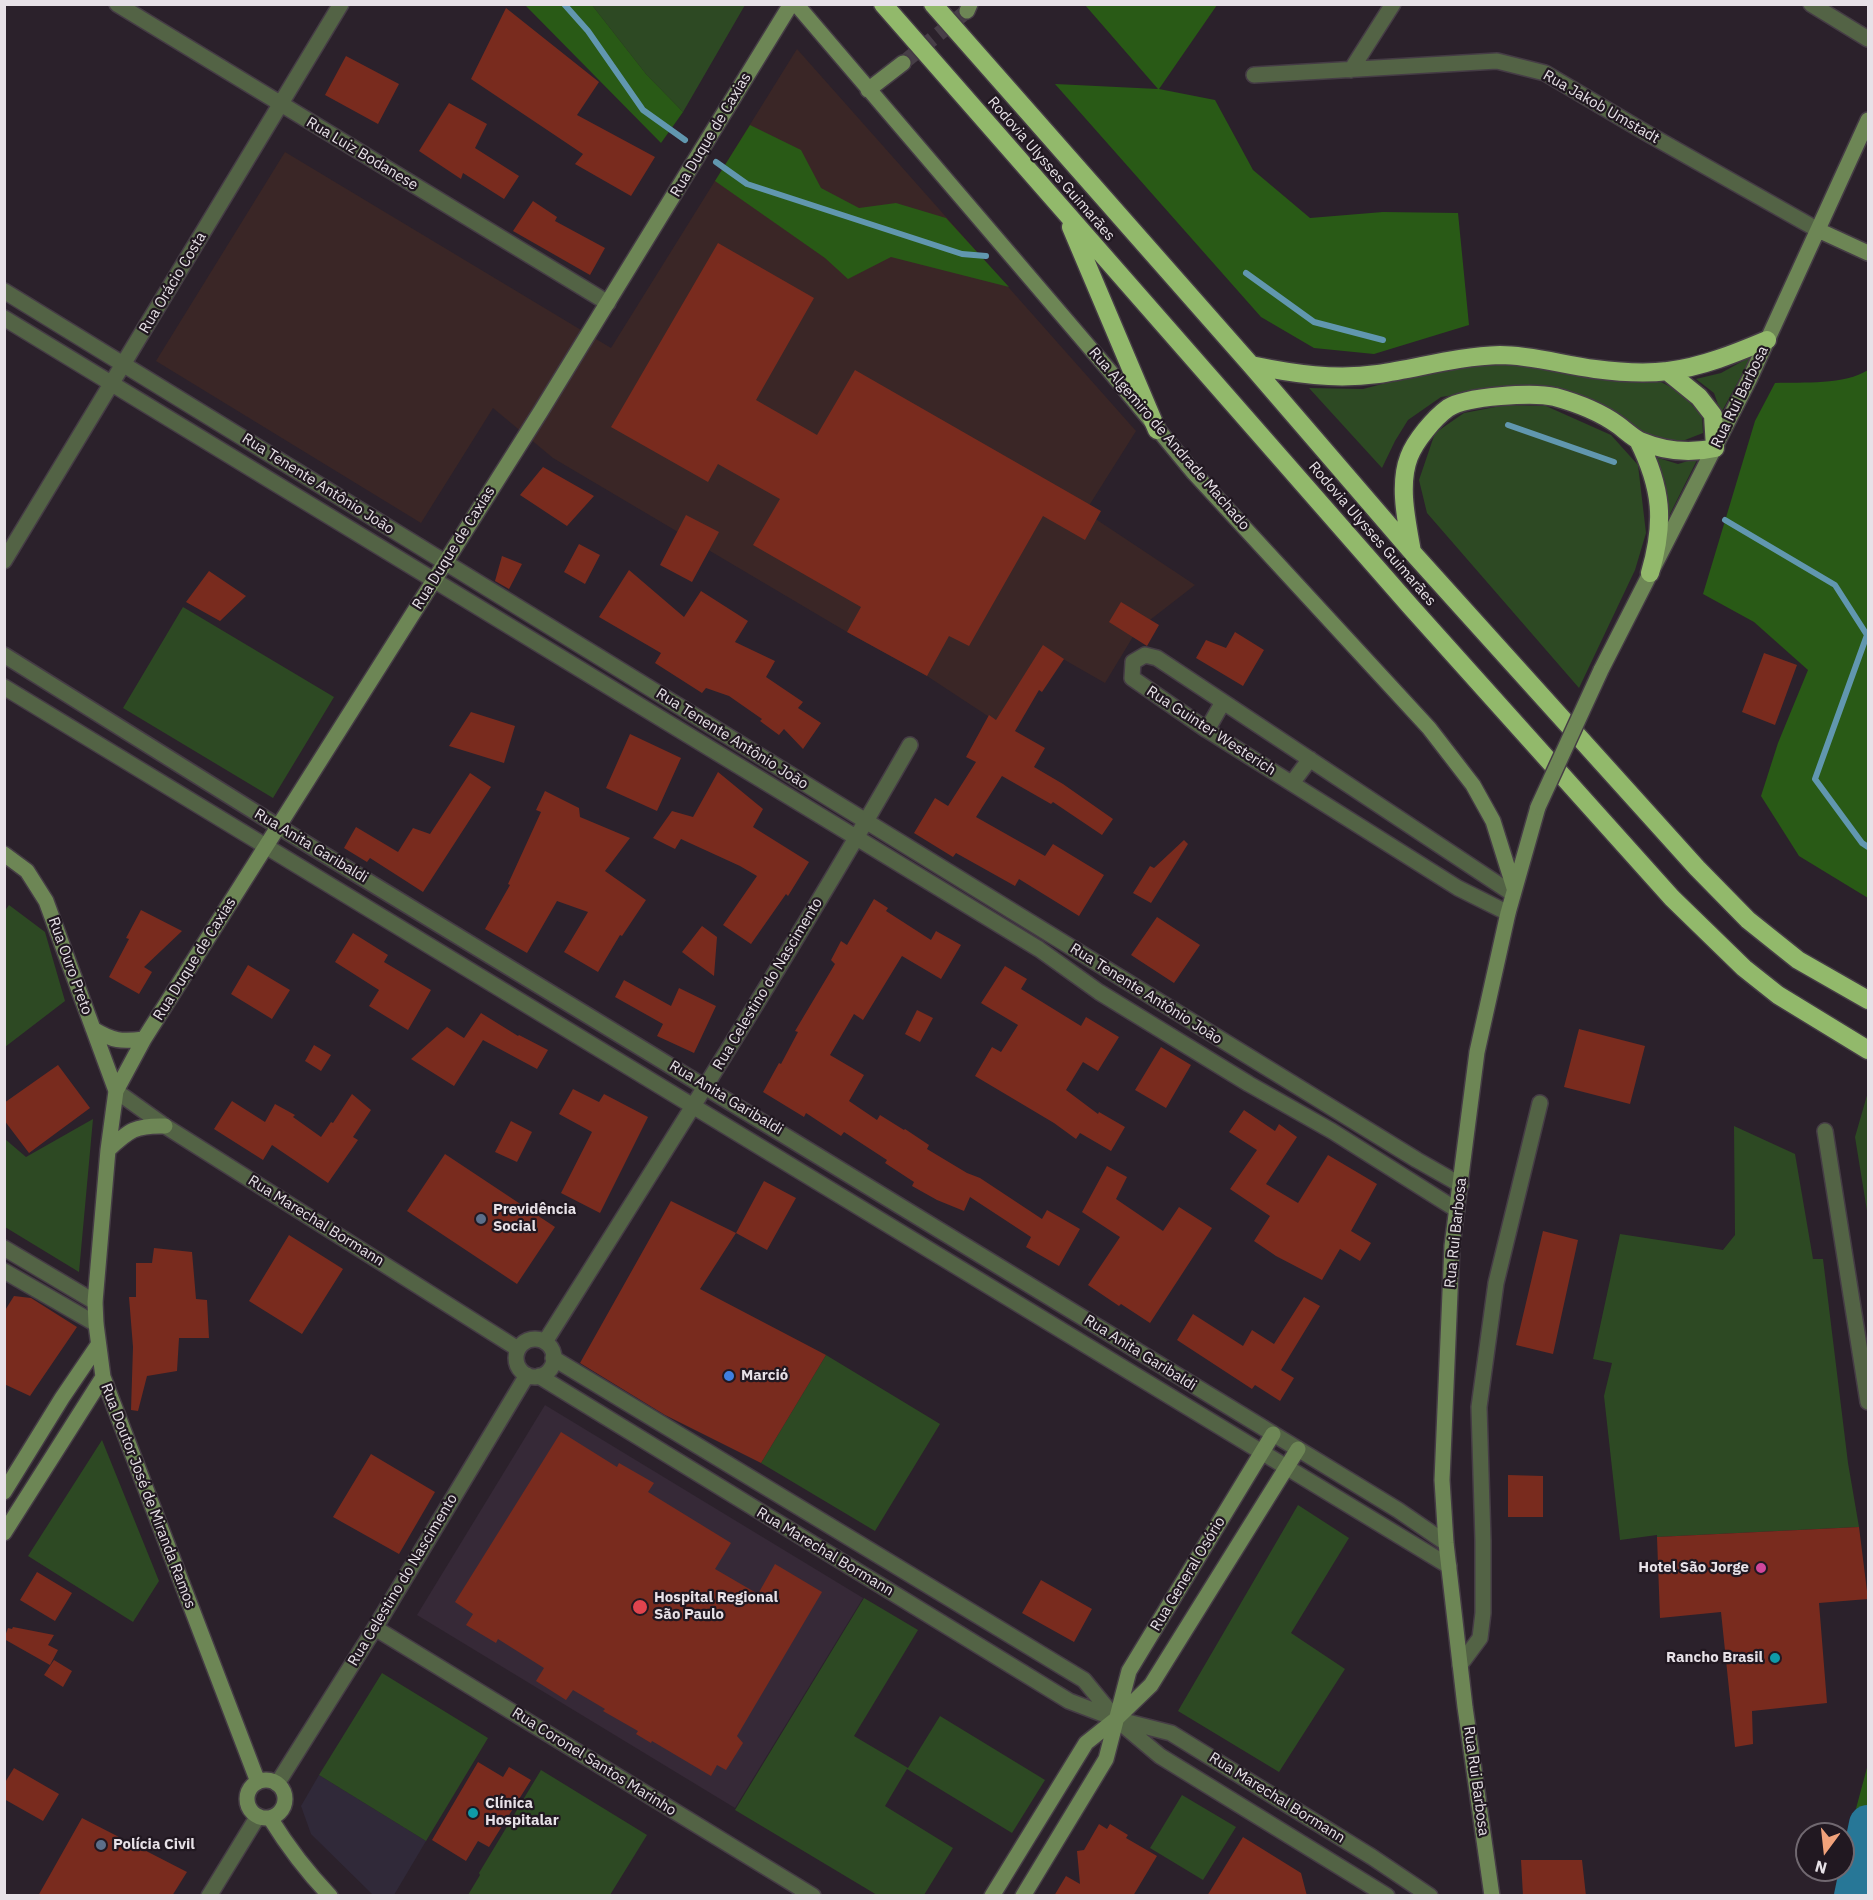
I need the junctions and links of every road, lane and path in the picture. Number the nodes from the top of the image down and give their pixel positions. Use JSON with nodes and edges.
{"nodes":[{"id":1,"x":117,"y":4,"type":"edge"},
{"id":2,"x":341,"y":4,"type":"edge"},
{"id":3,"x":791,"y":4,"type":"edge"},
{"id":4,"x":796,"y":4,"type":"edge"},
{"id":5,"x":883,"y":4,"type":"edge"},
{"id":6,"x":933,"y":4,"type":"edge"},
{"id":7,"x":1393,"y":4,"type":"edge"},
{"id":8,"x":1811,"y":4,"type":"edge"},
{"id":9,"x":1869,"y":39,"type":"edge"},
{"id":10,"x":903,"y":63,"type":"tunnel mouth"},
{"id":11,"x":1351,"y":70,"type":"junction"},
{"id":12,"x":1254,"y":75,"type":"dead end"},
{"id":13,"x":868,"y":90,"type":"junction"},
{"id":14,"x":280,"y":105,"type":"junction"},
{"id":15,"x":1869,"y":120,"type":"edge"},
{"id":16,"x":1064,"y":212,"type":"junction"},
{"id":17,"x":1818,"y":230,"type":"junction"},
{"id":18,"x":1869,"y":253,"type":"edge"},
{"id":19,"x":9,"y":294,"type":"edge"},
{"id":20,"x":608,"y":303,"type":"junction"},
{"id":21,"x":4,"y":316,"type":"edge"},
{"id":22,"x":1767,"y":340,"type":"junction"},
{"id":23,"x":124,"y":365,"type":"junction"},
{"id":24,"x":1251,"y":365,"type":"junction"},
{"id":25,"x":1667,"y":371,"type":"junction"},
{"id":26,"x":112,"y":384,"type":"junction"},
{"id":27,"x":1157,"y":430,"type":"junction"},
{"id":28,"x":235,"y":433,"type":"junction"},
{"id":29,"x":1638,"y":440,"type":"junction"},
{"id":30,"x":1715,"y":448,"type":"junction"},
{"id":31,"x":225,"y":452,"type":"junction"},
{"id":32,"x":328,"y":490,"type":"junction"},
{"id":33,"x":316,"y":508,"type":"junction"},
{"id":34,"x":1412,"y":552,"type":"junction"},
{"id":35,"x":4,"y":561,"type":"edge"},
{"id":36,"x":446,"y":562,"type":"junction"},
{"id":37,"x":1650,"y":573,"type":"junction"},
{"id":38,"x":435,"y":579,"type":"junction"},
{"id":39,"x":560,"y":633,"type":"junction"},
{"id":40,"x":549,"y":650,"type":"junction"},
{"id":41,"x":4,"y":655,"type":"edge"},
{"id":42,"x":645,"y":685,"type":"junction"},
{"id":43,"x":4,"y":687,"type":"edge"},
{"id":44,"x":635,"y":702,"type":"junction"},
{"id":45,"x":1223,"y":702,"type":"junction"},
{"id":46,"x":80,"y":703,"type":"junction"},
{"id":47,"x":67,"y":725,"type":"junction"},
{"id":48,"x":1207,"y":730,"type":"junction"},
{"id":49,"x":737,"y":742,"type":"junction"},
{"id":50,"x":910,"y":745,"type":"dead end"},
{"id":51,"x":163,"y":754,"type":"junction"},
{"id":52,"x":728,"y":759,"type":"junction"},
{"id":53,"x":1310,"y":759,"type":"junction"},
{"id":54,"x":149,"y":775,"type":"junction"},
{"id":55,"x":1292,"y":783,"type":"junction"},
{"id":56,"x":1388,"y":811,"type":"junction"},
{"id":57,"x":866,"y":821,"type":"junction"},
{"id":58,"x":279,"y":826,"type":"junction"},
{"id":59,"x":1373,"y":834,"type":"junction"},
{"id":60,"x":857,"y":837,"type":"junction"},
{"id":61,"x":267,"y":847,"type":"junction"},
{"id":62,"x":4,"y":854,"type":"edge"},
{"id":63,"x":1513,"y":891,"type":"junction"},
{"id":64,"x":1508,"y":914,"type":"junction"},
{"id":65,"x":428,"y":917,"type":"junction"},
{"id":66,"x":1048,"y":933,"type":"junction"},
{"id":67,"x":417,"y":938,"type":"junction"},
{"id":68,"x":1039,"y":949,"type":"junction"},
{"id":69,"x":515,"y":970,"type":"junction"},
{"id":70,"x":1110,"y":971,"type":"junction"},
{"id":71,"x":503,"y":990,"type":"junction"},
{"id":72,"x":1099,"y":992,"type":"junction"},
{"id":73,"x":1869,"y":1000,"type":"edge"},
{"id":74,"x":1180,"y":1015,"type":"junction"},
{"id":75,"x":595,"y":1018,"type":"junction"},
{"id":76,"x":93,"y":1029,"type":"junction"},
{"id":77,"x":1169,"y":1035,"type":"junction"},
{"id":78,"x":582,"y":1038,"type":"junction"},
{"id":79,"x":144,"y":1039,"type":"junction"},
{"id":80,"x":1869,"y":1050,"type":"edge"},
{"id":81,"x":1261,"y":1064,"type":"junction"},
{"id":82,"x":1249,"y":1084,"type":"junction"},
{"id":83,"x":706,"y":1086,"type":"junction"},
{"id":84,"x":116,"y":1091,"type":"junction"},
{"id":85,"x":1540,"y":1103,"type":"dead end"},
{"id":86,"x":694,"y":1106,"type":"junction"},
{"id":87,"x":1342,"y":1114,"type":"junction"},
{"id":88,"x":165,"y":1126,"type":"junction"},
{"id":89,"x":1332,"y":1131,"type":"junction"},
{"id":90,"x":1825,"y":1131,"type":"dead end"},
{"id":91,"x":108,"y":1150,"type":"junction"},
{"id":92,"x":822,"y":1157,"type":"junction"},
{"id":93,"x":811,"y":1177,"type":"junction"},
{"id":94,"x":1461,"y":1185,"type":"junction"},
{"id":95,"x":902,"y":1206,"type":"junction"},
{"id":96,"x":1457,"y":1210,"type":"junction"},
{"id":97,"x":891,"y":1225,"type":"junction"},
{"id":98,"x":4,"y":1248,"type":"edge"},
{"id":99,"x":991,"y":1261,"type":"junction"},
{"id":100,"x":4,"y":1271,"type":"edge"},
{"id":101,"x":980,"y":1280,"type":"junction"},
{"id":102,"x":95,"y":1302,"type":"junction"},
{"id":103,"x":1071,"y":1310,"type":"junction"},
{"id":104,"x":96,"y":1324,"type":"junction"},
{"id":105,"x":1061,"y":1329,"type":"junction"},
{"id":106,"x":545,"y":1342,"type":"junction"},
{"id":107,"x":98,"y":1345,"type":"junction"},
{"id":108,"x":518,"y":1349,"type":"junction"},
{"id":109,"x":1144,"y":1357,"type":"junction"},
{"id":110,"x":554,"y":1358,"type":"junction"},
{"id":111,"x":533,"y":1375,"type":"junction"},
{"id":112,"x":1134,"y":1375,"type":"junction"},
{"id":113,"x":103,"y":1377,"type":"junction"},
{"id":114,"x":1869,"y":1402,"type":"edge"},
{"id":115,"x":643,"y":1412,"type":"junction"},
{"id":116,"x":631,"y":1432,"type":"junction"},
{"id":117,"x":1273,"y":1434,"type":"junction"},
{"id":118,"x":1298,"y":1449,"type":"junction"},
{"id":119,"x":1262,"y":1451,"type":"junction"},
{"id":120,"x":1287,"y":1466,"type":"junction"},
{"id":121,"x":4,"y":1492,"type":"edge"},
{"id":122,"x":782,"y":1497,"type":"junction"},
{"id":123,"x":770,"y":1517,"type":"junction"},
{"id":124,"x":4,"y":1533,"type":"edge"},
{"id":125,"x":1212,"y":1535,"type":"junction"},
{"id":126,"x":1446,"y":1543,"type":"junction"},
{"id":127,"x":1236,"y":1548,"type":"junction"},
{"id":128,"x":1449,"y":1566,"type":"junction"},
{"id":129,"x":917,"y":1579,"type":"junction"},
{"id":130,"x":904,"y":1600,"type":"junction"},
{"id":131,"x":1167,"y":1610,"type":"junction"},
{"id":132,"x":1190,"y":1624,"type":"junction"},
{"id":133,"x":375,"y":1628,"type":"junction"},
{"id":134,"x":1007,"y":1633,"type":"junction"},
{"id":135,"x":993,"y":1654,"type":"junction"},
{"id":136,"x":1460,"y":1665,"type":"junction"},
{"id":137,"x":1116,"y":1719,"type":"junction"},
{"id":138,"x":1236,"y":1773,"type":"junction"},
{"id":139,"x":258,"y":1782,"type":"junction"},
{"id":140,"x":276,"y":1784,"type":"junction"},
{"id":141,"x":1223,"y":1795,"type":"junction"},
{"id":142,"x":1042,"y":1814,"type":"junction"},
{"id":143,"x":1302,"y":1814,"type":"junction"},
{"id":144,"x":264,"y":1817,"type":"junction"},
{"id":145,"x":1065,"y":1827,"type":"junction"},
{"id":146,"x":1289,"y":1835,"type":"junction"},
{"id":147,"x":1372,"y":1857,"type":"junction"},
{"id":148,"x":1358,"y":1878,"type":"junction"},
{"id":149,"x":996,"y":1890,"type":"edge"},
{"id":150,"x":209,"y":1896,"type":"edge"},
{"id":151,"x":330,"y":1896,"type":"edge"},
{"id":152,"x":813,"y":1896,"type":"edge"},
{"id":153,"x":1016,"y":1896,"type":"edge"},
{"id":154,"x":1023,"y":1896,"type":"edge"},
{"id":155,"x":1387,"y":1896,"type":"edge"},
{"id":156,"x":1430,"y":1896,"type":"edge"},
{"id":157,"x":1492,"y":1896,"type":"edge"}],
"edges":[{"from":1,"to":14,"type":"street","name":"Rua Luiz Bodanese"},
{"from":2,"to":14,"type":"street","name":"Rua Orácio Costa"},
{"from":3,"to":20,"type":"street","name":"Rua Duque de Caxias"},
{"from":4,"to":13,"type":"street","name":"Rua Algemiro de Andrade Machado"},
{"from":5,"to":16,"type":"highway","name":"Rodovia Ulysses Guimarães"},
{"from":6,"to":24,"type":"highway","name":"Rodovia Ulysses Guimarães"},
{"from":7,"to":11,"type":"street"},
{"from":8,"to":9,"type":"street"},
{"from":10,"to":13,"type":"street"},
{"from":11,"to":12,"type":"street","name":"Rua Jakob Umstadt"},
{"from":11,"to":17,"type":"street","name":"Rua Jakob Umstadt"},
{"from":13,"to":27,"type":"street","name":"Rua Algemiro de Andrade Machado"},
{"from":14,"to":20,"type":"street","name":"Rua Luiz Bodanese"},
{"from":14,"to":23,"type":"street","name":"Rua Orácio Costa"},
{"from":15,"to":17,"type":"street","name":"Rua Rui Barbosa"},
{"from":16,"to":27,"type":"highway"},
{"from":16,"to":80,"type":"highway","name":"Rodovia Ulysses Guimarães"},
{"from":17,"to":18,"type":"street"},
{"from":17,"to":22,"type":"street","name":"Rua Rui Barbosa"},
{"from":19,"to":21,"type":"street"},
{"from":19,"to":23,"type":"street","name":"Rua Tenente Antônio João"},
{"from":20,"to":36,"type":"street","name":"Rua Duque de Caxias"},
{"from":21,"to":26,"type":"street","name":"Rua Tenente Antônio João"},
{"from":22,"to":25,"type":"highway"},
{"from":22,"to":30,"type":"street","name":"Rua Rui Barbosa"},
{"from":23,"to":26,"type":"street","name":"Rua Orácio Costa"},
{"from":23,"to":28,"type":"street","name":"Rua Tenente Antônio João"},
{"from":24,"to":25,"type":"highway"},
{"from":24,"to":34,"type":"highway","name":"Rodovia Ulysses Guimarães"},
{"from":25,"to":30,"type":"highway"},
{"from":26,"to":31,"type":"street","name":"Rua Tenente Antônio João"},
{"from":26,"to":35,"type":"street","name":"Rua Orácio Costa"},
{"from":27,"to":63,"type":"street","name":"Rua Algemiro de Andrade Machado"},
{"from":28,"to":31,"type":"street"},
{"from":28,"to":32,"type":"street","name":"Rua Tenente Antônio João"},
{"from":29,"to":30,"type":"highway"},
{"from":29,"to":34,"type":"highway"},
{"from":29,"to":37,"type":"highway"},
{"from":30,"to":37,"type":"street","name":"Rua Rui Barbosa"},
{"from":31,"to":33,"type":"street","name":"Rua Tenente Antônio João"},
{"from":32,"to":33,"type":"street"},
{"from":32,"to":36,"type":"street","name":"Rua Tenente Antônio João"},
{"from":33,"to":38,"type":"street","name":"Rua Tenente Antônio João"},
{"from":34,"to":73,"type":"highway","name":"Rodovia Ulysses Guimarães"},
{"from":36,"to":38,"type":"street","name":"Rua Duque de Caxias"},
{"from":36,"to":39,"type":"street","name":"Rua Tenente Antônio João"},
{"from":37,"to":63,"type":"street","name":"Rua Rui Barbosa","bridge":true},
{"from":38,"to":40,"type":"street","name":"Rua Tenente Antônio João"},
{"from":38,"to":58,"type":"street","name":"Rua Duque de Caxias"},
{"from":39,"to":40,"type":"street"},
{"from":39,"to":42,"type":"street","name":"Rua Tenente Antônio João"},
{"from":40,"to":44,"type":"street","name":"Rua Tenente Antônio João"},
{"from":41,"to":46,"type":"street","name":"Rua Anita Garibaldi"},
{"from":42,"to":44,"type":"street"},
{"from":42,"to":49,"type":"street","name":"Rua Tenente Antônio João"},
{"from":43,"to":47,"type":"street","name":"Rua Anita Garibaldi"},
{"from":44,"to":52,"type":"street","name":"Rua Tenente Antônio João"},
{"from":45,"to":48,"type":"street"},
{"from":45,"to":48,"type":"street","name":"Rua Guinter Westerich"},
{"from":45,"to":53,"type":"street","name":"Rua Guinter Westerich"},
{"from":46,"to":47,"type":"street"},
{"from":46,"to":51,"type":"street","name":"Rua Anita Garibaldi"},
{"from":47,"to":54,"type":"street","name":"Rua Anita Garibaldi"},
{"from":48,"to":55,"type":"street","name":"Rua Guinter Westerich"},
{"from":49,"to":52,"type":"street"},
{"from":49,"to":57,"type":"street","name":"Rua Tenente Antônio João"},
{"from":50,"to":57,"type":"street","name":"Rua Celestino do Nascimento"},
{"from":51,"to":54,"type":"street"},
{"from":51,"to":58,"type":"street","name":"Rua Anita Garibaldi"},
{"from":52,"to":60,"type":"street","name":"Rua Tenente Antônio João"},
{"from":53,"to":55,"type":"street"},
{"from":53,"to":56,"type":"street","name":"Rua Guinter Westerich"},
{"from":54,"to":61,"type":"street","name":"Rua Anita Garibaldi"},
{"from":55,"to":59,"type":"street","name":"Rua Guinter Westerich"},
{"from":56,"to":59,"type":"street"},
{"from":56,"to":63,"type":"street","name":"Rua Guinter Westerich"},
{"from":57,"to":60,"type":"street","name":"Rua Celestino do Nascimento"},
{"from":57,"to":66,"type":"street","name":"Rua Tenente Antônio João"},
{"from":58,"to":61,"type":"street","name":"Rua Duque de Caxias"},
{"from":58,"to":65,"type":"street","name":"Rua Anita Garibaldi"},
{"from":59,"to":64,"type":"street","name":"Rua Guinter Westerich"},
{"from":60,"to":68,"type":"street","name":"Rua Tenente Antônio João"},
{"from":60,"to":83,"type":"street","name":"Rua Celestino do Nascimento"},
{"from":61,"to":67,"type":"street","name":"Rua Anita Garibaldi"},
{"from":61,"to":79,"type":"street","name":"Rua Duque de Caxias"},
{"from":62,"to":76,"type":"street","name":"Rua Ouro Preto"},
{"from":63,"to":64,"type":"street","name":"Rua Rui Barbosa"},
{"from":64,"to":94,"type":"street","name":"Rua Rui Barbosa"},
{"from":65,"to":67,"type":"street"},
{"from":65,"to":69,"type":"street","name":"Rua Anita Garibaldi"},
{"from":66,"to":68,"type":"street"},
{"from":66,"to":70,"type":"street","name":"Rua Tenente Antônio João"},
{"from":67,"to":71,"type":"street","name":"Rua Anita Garibaldi"},
{"from":68,"to":72,"type":"street","name":"Rua Tenente Antônio João"},
{"from":69,"to":71,"type":"street"},
{"from":69,"to":75,"type":"street","name":"Rua Anita Garibaldi"},
{"from":70,"to":72,"type":"street"},
{"from":70,"to":74,"type":"street","name":"Rua Tenente Antônio João"},
{"from":71,"to":78,"type":"street","name":"Rua Anita Garibaldi"},
{"from":72,"to":77,"type":"street","name":"Rua Tenente Antônio João"},
{"from":74,"to":77,"type":"street"},
{"from":74,"to":81,"type":"street","name":"Rua Tenente Antônio João"},
{"from":75,"to":78,"type":"street"},
{"from":75,"to":83,"type":"street","name":"Rua Anita Garibaldi"},
{"from":76,"to":79,"type":"street"},
{"from":76,"to":84,"type":"street","name":"Rua Ouro Preto"},
{"from":77,"to":82,"type":"street","name":"Rua Tenente Antônio João"},
{"from":78,"to":86,"type":"street","name":"Rua Anita Garibaldi"},
{"from":79,"to":84,"type":"street","name":"Rua Duque de Caxias"},
{"from":81,"to":82,"type":"street"},
{"from":81,"to":87,"type":"street","name":"Rua Tenente Antônio João"},
{"from":82,"to":89,"type":"street","name":"Rua Tenente Antônio João"},
{"from":83,"to":86,"type":"street","name":"Rua Celestino do Nascimento"},
{"from":83,"to":92,"type":"street","name":"Rua Anita Garibaldi"},
{"from":84,"to":88,"type":"street","name":"Rua Marechal Bormann"},
{"from":84,"to":91,"type":"street","name":"Rua Doutor José de Miranda Ramos"},
{"from":85,"to":136,"type":"street"},
{"from":86,"to":93,"type":"street","name":"Rua Anita Garibaldi"},
{"from":86,"to":106,"type":"street","name":"Rua Celestino do Nascimento"},
{"from":87,"to":89,"type":"street"},
{"from":87,"to":94,"type":"street","name":"Rua Tenente Antônio João"},
{"from":88,"to":91,"type":"street"},
{"from":88,"to":108,"type":"street","name":"Rua Marechal Bormann"},
{"from":89,"to":96,"type":"street","name":"Rua Tenente Antônio João"},
{"from":90,"to":114,"type":"street"},
{"from":91,"to":102,"type":"street","name":"Rua Doutor José de Miranda Ramos"},
{"from":92,"to":93,"type":"street"},
{"from":92,"to":95,"type":"street","name":"Rua Anita Garibaldi"},
{"from":93,"to":97,"type":"street","name":"Rua Anita Garibaldi"},
{"from":94,"to":96,"type":"street","name":"Rua Rui Barbosa"},
{"from":95,"to":97,"type":"street"},
{"from":95,"to":99,"type":"street","name":"Rua Anita Garibaldi"},
{"from":96,"to":126,"type":"street","name":"Rua Rui Barbosa"},
{"from":97,"to":101,"type":"street","name":"Rua Anita Garibaldi"},
{"from":98,"to":102,"type":"street"},
{"from":99,"to":101,"type":"street"},
{"from":99,"to":103,"type":"street","name":"Rua Anita Garibaldi"},
{"from":100,"to":104,"type":"street"},
{"from":101,"to":105,"type":"street","name":"Rua Anita Garibaldi"},
{"from":102,"to":104,"type":"street","name":"Rua Doutor José de Miranda Ramos"},
{"from":103,"to":105,"type":"street"},
{"from":103,"to":109,"type":"street","name":"Rua Anita Garibaldi"},
{"from":104,"to":107,"type":"street","name":"Rua Doutor José de Miranda Ramos"},
{"from":105,"to":112,"type":"street","name":"Rua Anita Garibaldi"},
{"from":106,"to":108,"type":"street"},
{"from":106,"to":110,"type":"street"},
{"from":107,"to":113,"type":"street","name":"Rua Doutor José de Miranda Ramos"},
{"from":107,"to":121,"type":"street"},
{"from":108,"to":111,"type":"street"},
{"from":109,"to":112,"type":"street"},
{"from":109,"to":117,"type":"street","name":"Rua Anita Garibaldi"},
{"from":110,"to":111,"type":"street"},
{"from":110,"to":115,"type":"street","name":"Rua Marechal Bormann"},
{"from":111,"to":116,"type":"street","name":"Rua Marechal Bormann"},
{"from":111,"to":133,"type":"street","name":"Rua Celestino do Nascimento"},
{"from":112,"to":119,"type":"street","name":"Rua Anita Garibaldi"},
{"from":113,"to":124,"type":"street"},
{"from":113,"to":139,"type":"street","name":"Rua Doutor José de Miranda Ramos"},
{"from":115,"to":116,"type":"street"},
{"from":115,"to":122,"type":"street","name":"Rua Marechal Bormann"},
{"from":116,"to":123,"type":"street","name":"Rua Marechal Bormann"},
{"from":117,"to":118,"type":"street","name":"Rua Anita Garibaldi"},
{"from":117,"to":119,"type":"street","name":"Rua General Osório"},
{"from":118,"to":120,"type":"street","name":"Rua General Osório"},
{"from":118,"to":126,"type":"street","name":"Rua Anita Garibaldi"},
{"from":119,"to":120,"type":"street","name":"Rua Anita Garibaldi"},
{"from":119,"to":125,"type":"street","name":"Rua General Osório"},
{"from":120,"to":127,"type":"street","name":"Rua General Osório"},
{"from":120,"to":128,"type":"street","name":"Rua Anita Garibaldi"},
{"from":122,"to":123,"type":"street"},
{"from":122,"to":129,"type":"street","name":"Rua Marechal Bormann"},
{"from":123,"to":130,"type":"street","name":"Rua Marechal Bormann"},
{"from":125,"to":127,"type":"street"},
{"from":125,"to":131,"type":"street","name":"Rua General Osório"},
{"from":126,"to":128,"type":"street","name":"Rua Rui Barbosa"},
{"from":127,"to":132,"type":"street","name":"Rua General Osório"},
{"from":128,"to":136,"type":"street","name":"Rua Rui Barbosa"},
{"from":129,"to":130,"type":"street"},
{"from":129,"to":134,"type":"street","name":"Rua Marechal Bormann"},
{"from":130,"to":135,"type":"street","name":"Rua Marechal Bormann"},
{"from":131,"to":132,"type":"street"},
{"from":131,"to":137,"type":"street","name":"Rua General Osório"},
{"from":132,"to":137,"type":"street","name":"Rua General Osório"},
{"from":133,"to":140,"type":"street","name":"Rua Celestino do Nascimento"},
{"from":133,"to":152,"type":"street","name":"Rua Coronel Santos Marinho"},
{"from":134,"to":135,"type":"street"},
{"from":134,"to":137,"type":"street","name":"Rua Marechal Bormann"},
{"from":135,"to":137,"type":"street","name":"Rua Marechal Bormann"},
{"from":136,"to":157,"type":"street","name":"Rua Rui Barbosa"},
{"from":137,"to":138,"type":"street","name":"Rua Marechal Bormann"},
{"from":137,"to":141,"type":"street","name":"Rua Marechal Bormann"},
{"from":137,"to":142,"type":"street","name":"Rua General Osório"},
{"from":137,"to":145,"type":"street","name":"Rua General Osório"},
{"from":138,"to":141,"type":"street"},
{"from":138,"to":143,"type":"street","name":"Rua Marechal Bormann"},
{"from":139,"to":140,"type":"street"},
{"from":139,"to":144,"type":"street"},
{"from":140,"to":144,"type":"street"},
{"from":141,"to":146,"type":"street","name":"Rua Marechal Bormann"},
{"from":142,"to":145,"type":"street"},
{"from":142,"to":149,"type":"street","name":"Rua General Osório"},
{"from":143,"to":146,"type":"street"},
{"from":143,"to":147,"type":"street","name":"Rua Marechal Bormann"},
{"from":144,"to":150,"type":"street"},
{"from":144,"to":151,"type":"street"},
{"from":145,"to":154,"type":"street","name":"Rua General Osório"},
{"from":146,"to":148,"type":"street","name":"Rua Marechal Bormann"},
{"from":147,"to":148,"type":"street"},
{"from":147,"to":156,"type":"street","name":"Rua Marechal Bormann"},
{"from":148,"to":155,"type":"street","name":"Rua Marechal Bormann"},
{"from":149,"to":153,"type":"street"}]}
